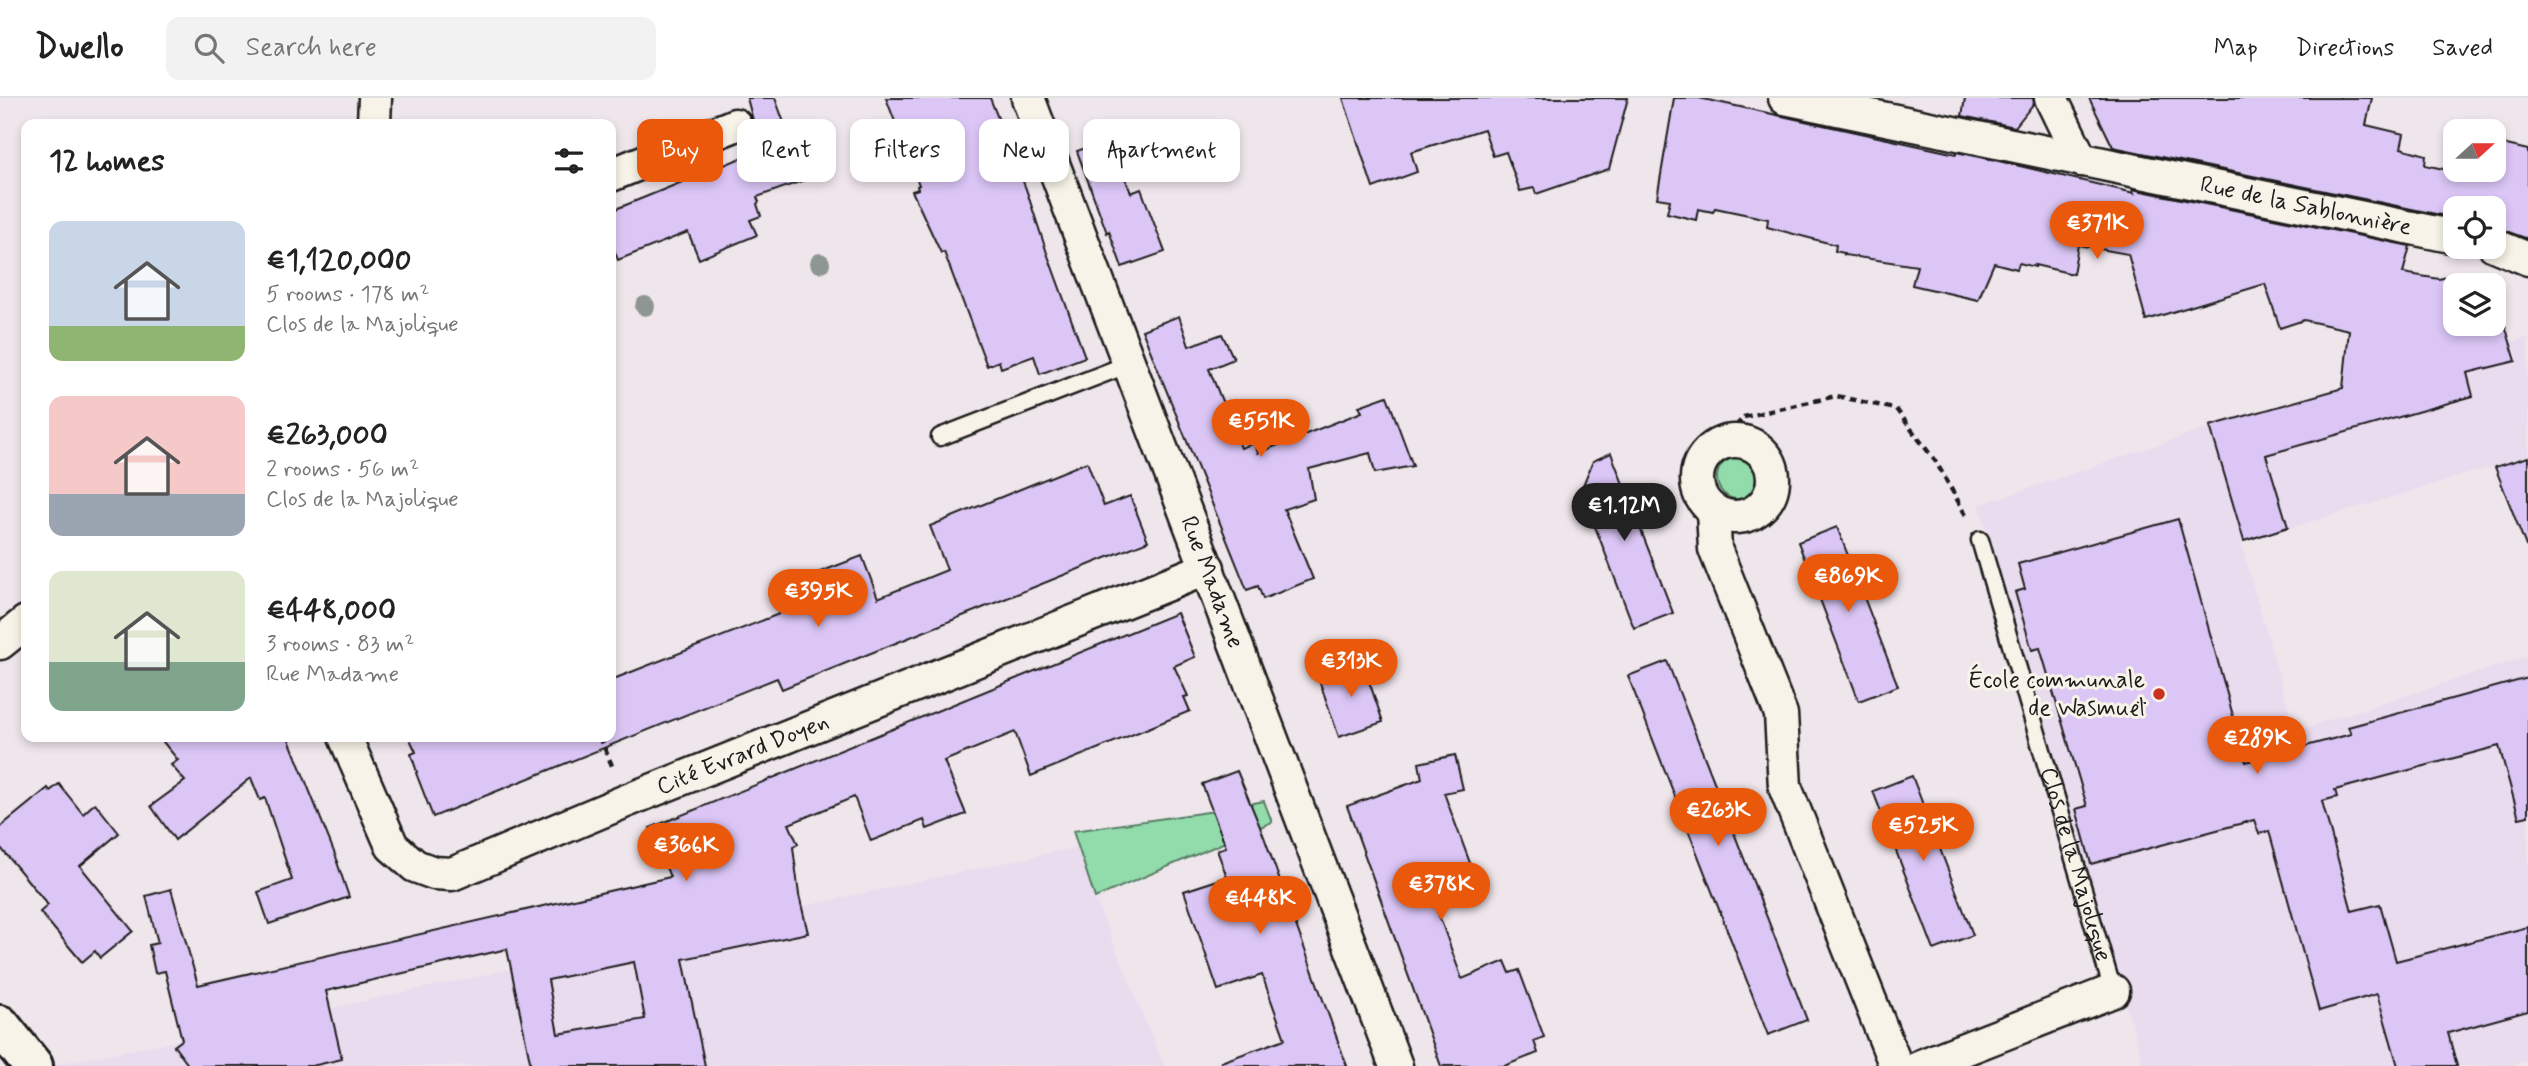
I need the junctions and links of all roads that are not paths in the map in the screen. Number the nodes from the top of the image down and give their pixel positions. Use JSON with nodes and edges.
{"nodes":[{"id":1,"x":375,"y":98,"type":"edge"},
{"id":2,"x":1028,"y":98,"type":"edge"},
{"id":3,"x":1785,"y":98,"type":"edge"},
{"id":4,"x":2051,"y":98,"type":"edge"},
{"id":5,"x":374,"y":119,"type":"edge"},
{"id":6,"x":736,"y":125,"type":"dead end"},
{"id":7,"x":2081,"y":160,"type":"junction"},
{"id":8,"x":616,"y":173,"type":"edge"},
{"id":9,"x":2443,"y":235,"type":"edge"},
{"id":10,"x":2506,"y":250,"type":"edge"},
{"id":11,"x":2528,"y":259,"type":"edge"},
{"id":12,"x":1129,"y":364,"type":"junction"},
{"id":13,"x":940,"y":437,"type":"dead end"},
{"id":14,"x":1713,"y":510,"type":"junction"},
{"id":15,"x":1980,"y":540,"type":"road end"},
{"id":16,"x":1208,"y":568,"type":"junction"},
{"id":17,"x":21,"y":626,"type":"edge"},
{"id":18,"x":0,"y":643,"type":"edge"},
{"id":19,"x":347,"y":742,"type":"edge"},
{"id":20,"x":2113,"y":991,"type":"joint"},
{"id":21,"x":0,"y":1025,"type":"edge"},
{"id":22,"x":33,"y":1066,"type":"edge"},
{"id":23,"x":1396,"y":1066,"type":"edge"},
{"id":24,"x":1896,"y":1066,"type":"edge"},
{"id":25,"x":1921,"y":1066,"type":"edge"}],
"edges":[{"from":1,"to":5,"type":"street"},
{"from":2,"to":12,"type":"street","name":"Rue Madame"},
{"from":3,"to":7,"type":"street","name":"Rue de la Sablonnière"},
{"from":4,"to":7,"type":"street"},
{"from":6,"to":8,"type":"street"},
{"from":7,"to":9,"type":"street","name":"Rue de la Sablonnière"},
{"from":10,"to":11,"type":"street"},
{"from":12,"to":13,"type":"lane"},
{"from":12,"to":16,"type":"street","name":"Rue Madame"},
{"from":14,"to":14,"type":"street"},
{"from":14,"to":24,"type":"street"},
{"from":15,"to":20,"type":"lane","name":"Clos de la Majolique"},
{"from":16,"to":19,"type":"street","name":"Cité Evrard Doyen"},
{"from":16,"to":23,"type":"street","name":"Rue Madame"},
{"from":17,"to":18,"type":"street"},
{"from":20,"to":25,"type":"street","name":"Clos de la Majolique"},
{"from":21,"to":22,"type":"main road"}]}
